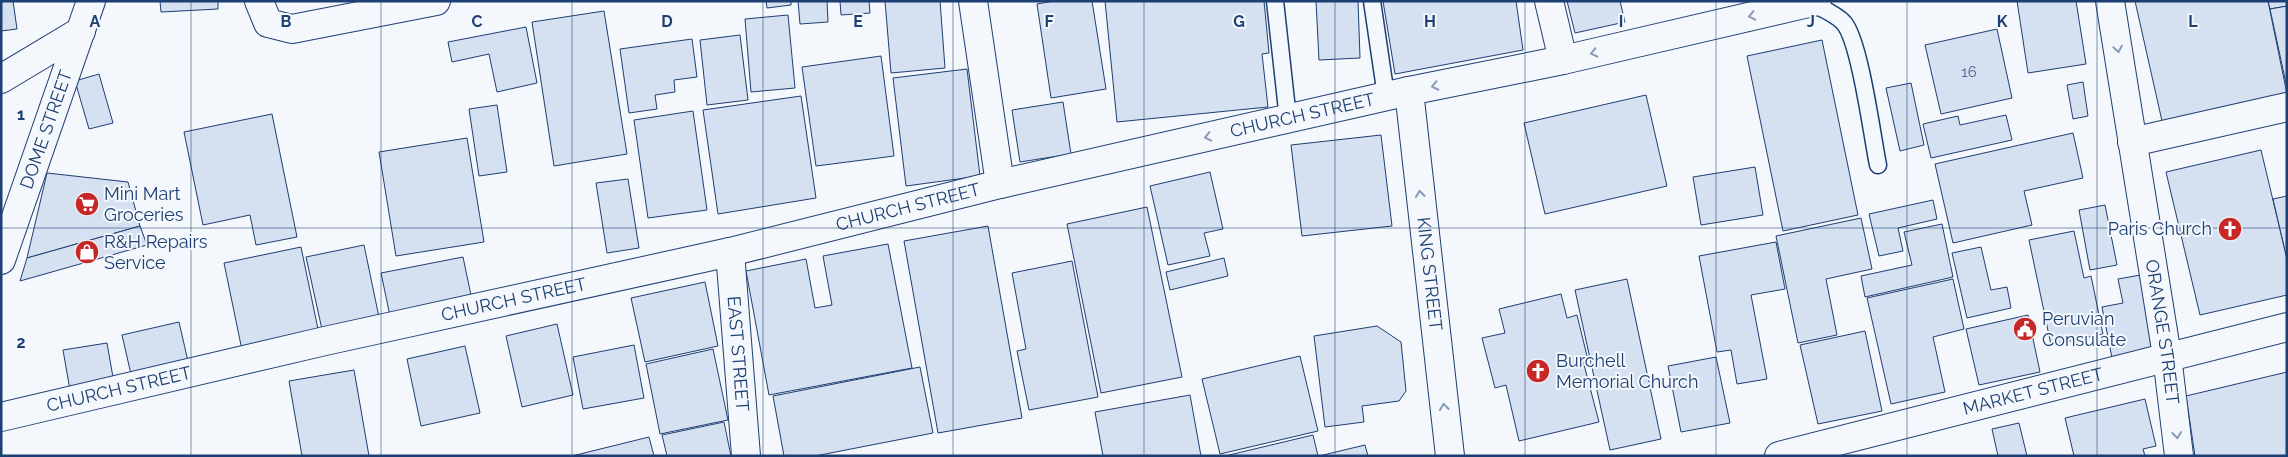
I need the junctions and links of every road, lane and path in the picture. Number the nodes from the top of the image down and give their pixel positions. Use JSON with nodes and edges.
{"nodes":[{"id":1,"x":91,"y":1,"type":"edge"},
{"id":2,"x":259,"y":1,"type":"edge"},
{"id":3,"x":436,"y":1,"type":"edge"},
{"id":4,"x":973,"y":1,"type":"edge"},
{"id":5,"x":1275,"y":1,"type":"edge"},
{"id":6,"x":1372,"y":1,"type":"edge"},
{"id":7,"x":1549,"y":1,"type":"edge"},
{"id":8,"x":2110,"y":1,"type":"edge"},
{"id":9,"x":1814,"y":2,"type":"edge"},
{"id":10,"x":1784,"y":5,"type":"edge"},
{"id":11,"x":81,"y":31,"type":"junction"},
{"id":12,"x":1562,"y":60,"type":"junction"},
{"id":13,"x":1,"y":79,"type":"edge"},
{"id":14,"x":1398,"y":94,"type":"junction"},
{"id":15,"x":2287,"y":107,"type":"edge"},
{"id":16,"x":1288,"y":119,"type":"junction"},
{"id":17,"x":2132,"y":142,"type":"junction"},
{"id":18,"x":1878,"y":165,"type":"dead end"},
{"id":19,"x":1000,"y":184,"type":"junction"},
{"id":20,"x":730,"y":252,"type":"junction"},
{"id":21,"x":1,"y":260,"type":"edge"},
{"id":22,"x":2287,"y":327,"type":"edge"},
{"id":23,"x":2168,"y":356,"type":"junction"},
{"id":24,"x":1,"y":417,"type":"edge"},
{"id":25,"x":1810,"y":452,"type":"edge"},
{"id":26,"x":746,"y":456,"type":"edge"},
{"id":27,"x":1450,"y":456,"type":"edge"},
{"id":28,"x":1779,"y":456,"type":"edge"},
{"id":29,"x":2179,"y":456,"type":"edge"}],
"edges":[{"from":1,"to":11,"type":"street","name":"DOME STREET"},
{"from":2,"to":3,"type":"street"},
{"from":4,"to":19,"type":"street"},
{"from":5,"to":16,"type":"lane"},
{"from":6,"to":14,"type":"lane"},
{"from":7,"to":12,"type":"street"},
{"from":8,"to":17,"type":"street","name":"ORANGE STREET","one_way":true},
{"from":9,"to":10,"type":"street","name":"CHURCH STREET"},
{"from":9,"to":18,"type":"lane"},
{"from":10,"to":12,"type":"street","name":"CHURCH STREET","one_way":true},
{"from":11,"to":13,"type":"street"},
{"from":11,"to":21,"type":"street","name":"DOME STREET"},
{"from":12,"to":14,"type":"street","name":"CHURCH STREET","one_way":true},
{"from":14,"to":16,"type":"street","name":"CHURCH STREET"},
{"from":27,"to":14,"type":"street","name":"KING STREET","one_way":true},
{"from":15,"to":17,"type":"street"},
{"from":16,"to":19,"type":"street","name":"CHURCH STREET","one_way":true},
{"from":17,"to":23,"type":"street","name":"ORANGE STREET"},
{"from":19,"to":20,"type":"street","name":"CHURCH STREET"},
{"from":20,"to":24,"type":"street","name":"CHURCH STREET"},
{"from":20,"to":26,"type":"street","name":"EAST STREET"},
{"from":22,"to":23,"type":"street","name":"MARKET STREET"},
{"from":23,"to":25,"type":"street","name":"MARKET STREET"},
{"from":23,"to":29,"type":"street","name":"ORANGE STREET","one_way":true},
{"from":25,"to":28,"type":"street","name":"MARKET STREET"}]}
